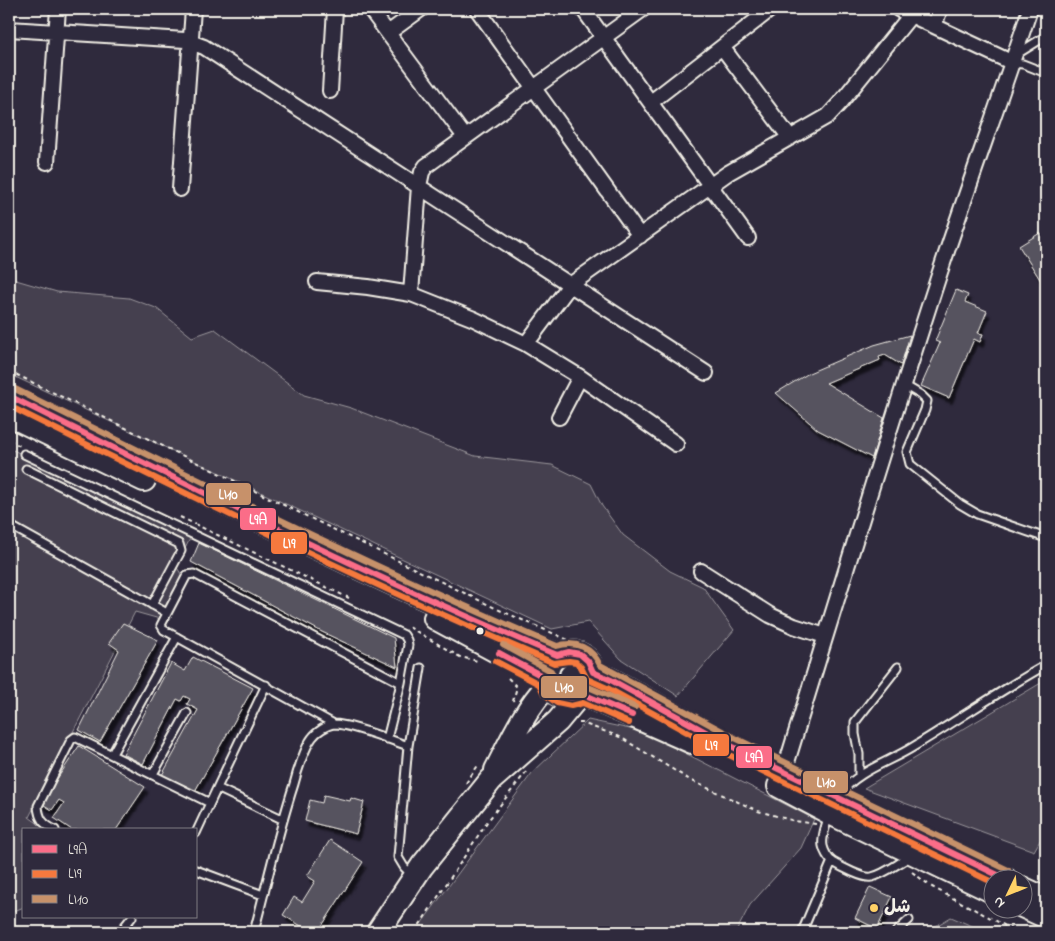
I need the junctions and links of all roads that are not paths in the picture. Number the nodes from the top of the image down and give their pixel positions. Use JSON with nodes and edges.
{"nodes":[{"id":1,"x":58,"y":9,"type":"edge"},
{"id":2,"x":193,"y":9,"type":"edge"},
{"id":3,"x":335,"y":9,"type":"edge"},
{"id":4,"x":370,"y":9,"type":"edge"},
{"id":5,"x":421,"y":9,"type":"edge"},
{"id":6,"x":477,"y":9,"type":"edge"},
{"id":7,"x":583,"y":9,"type":"edge"},
{"id":8,"x":643,"y":9,"type":"edge"},
{"id":9,"x":771,"y":9,"type":"edge"},
{"id":10,"x":940,"y":9,"type":"edge"},
{"id":11,"x":1030,"y":9,"type":"edge"},
{"id":12,"x":904,"y":12,"type":"edge"},
{"id":13,"x":934,"y":26,"type":"junction"},
{"id":14,"x":9,"y":29,"type":"edge"},
{"id":15,"x":56,"y":32,"type":"junction"},
{"id":16,"x":388,"y":33,"type":"junction"},
{"id":17,"x":1046,"y":36,"type":"edge"},
{"id":18,"x":604,"y":37,"type":"junction"},
{"id":19,"x":190,"y":42,"type":"junction"},
{"id":20,"x":722,"y":47,"type":"junction"},
{"id":21,"x":1014,"y":59,"type":"junction"},
{"id":22,"x":1046,"y":73,"type":"edge"},
{"id":23,"x":534,"y":88,"type":"junction"},
{"id":24,"x":330,"y":91,"type":"dead end"},
{"id":25,"x":651,"y":102,"type":"junction"},
{"id":26,"x":465,"y":137,"type":"junction"},
{"id":27,"x":790,"y":138,"type":"junction"},
{"id":28,"x":47,"y":162,"type":"dead end"},
{"id":29,"x":418,"y":186,"type":"junction"},
{"id":30,"x":711,"y":186,"type":"junction"},
{"id":31,"x":180,"y":189,"type":"dead end"},
{"id":32,"x":640,"y":236,"type":"junction"},
{"id":33,"x":748,"y":238,"type":"dead end"},
{"id":34,"x":317,"y":282,"type":"dead end"},
{"id":35,"x":570,"y":285,"type":"junction"},
{"id":36,"x":411,"y":294,"type":"junction"},
{"id":37,"x":526,"y":344,"type":"junction"},
{"id":38,"x":706,"y":373,"type":"dead end"},
{"id":39,"x":580,"y":377,"type":"junction"},
{"id":40,"x":904,"y":385,"type":"junction"},
{"id":41,"x":9,"y":396,"type":"edge"},
{"id":42,"x":9,"y":415,"type":"edge"},
{"id":43,"x":559,"y":417,"type":"dead end"},
{"id":44,"x":676,"y":444,"type":"dead end"},
{"id":45,"x":24,"y":451,"type":"road end"},
{"id":46,"x":26,"y":469,"type":"dead end"},
{"id":47,"x":9,"y":525,"type":"edge"},
{"id":48,"x":1046,"y":538,"type":"edge"},
{"id":49,"x":701,"y":571,"type":"dead end"},
{"id":50,"x":152,"y":605,"type":"junction"},
{"id":51,"x":167,"y":613,"type":"junction"},
{"id":52,"x":825,"y":636,"type":"junction"},
{"id":53,"x":178,"y":637,"type":"junction"},
{"id":54,"x":557,"y":655,"type":"junction"},
{"id":55,"x":1046,"y":665,"type":"edge"},
{"id":56,"x":898,"y":666,"type":"dead end"},
{"id":57,"x":421,"y":668,"type":"dead end"},
{"id":58,"x":593,"y":672,"type":"junction"},
{"id":59,"x":547,"y":681,"type":"junction"},
{"id":60,"x":401,"y":683,"type":"junction"},
{"id":61,"x":266,"y":685,"type":"junction"},
{"id":62,"x":581,"y":695,"type":"junction"},
{"id":63,"x":187,"y":713,"type":"dead end"},
{"id":64,"x":334,"y":724,"type":"junction"},
{"id":65,"x":387,"y":739,"type":"junction"},
{"id":66,"x":408,"y":746,"type":"junction"},
{"id":67,"x":112,"y":754,"type":"junction"},
{"id":68,"x":485,"y":772,"type":"junction"},
{"id":69,"x":784,"y":772,"type":"junction"},
{"id":70,"x":153,"y":774,"type":"junction"},
{"id":71,"x":859,"y":776,"type":"junction"},
{"id":72,"x":217,"y":788,"type":"junction"},
{"id":73,"x":210,"y":803,"type":"junction"},
{"id":74,"x":831,"y":811,"type":"junction"},
{"id":75,"x":282,"y":818,"type":"junction"},
{"id":76,"x":51,"y":828,"type":"edge"},
{"id":77,"x":198,"y":829,"type":"edge"},
{"id":78,"x":907,"y":858,"type":"junction"},
{"id":79,"x":832,"y":861,"type":"junction"},
{"id":80,"x":982,"y":869,"type":"edge"},
{"id":81,"x":198,"y":871,"type":"edge"},
{"id":82,"x":415,"y":878,"type":"junction"},
{"id":83,"x":982,"y":887,"type":"edge"},
{"id":84,"x":1032,"y":893,"type":"edge"},
{"id":85,"x":263,"y":895,"type":"junction"},
{"id":86,"x":1046,"y":899,"type":"edge"},
{"id":87,"x":1032,"y":911,"type":"edge"},
{"id":88,"x":1046,"y":917,"type":"edge"},
{"id":89,"x":131,"y":918,"type":"edge"},
{"id":90,"x":909,"y":920,"type":"dead end"},
{"id":91,"x":120,"y":932,"type":"edge"},
{"id":92,"x":254,"y":932,"type":"edge"},
{"id":93,"x":378,"y":932,"type":"edge"},
{"id":94,"x":802,"y":932,"type":"edge"},
{"id":95,"x":896,"y":932,"type":"edge"}],
"edges":[{"from":1,"to":15,"type":"street"},
{"from":2,"to":19,"type":"street"},
{"from":3,"to":24,"type":"street"},
{"from":4,"to":16,"type":"street"},
{"from":5,"to":16,"type":"street"},
{"from":6,"to":23,"type":"street"},
{"from":7,"to":18,"type":"street"},
{"from":8,"to":18,"type":"street"},
{"from":9,"to":20,"type":"street"},
{"from":10,"to":13,"type":"street"},
{"from":11,"to":21,"type":"street"},
{"from":12,"to":13,"type":"street"},
{"from":12,"to":27,"type":"street"},
{"from":13,"to":21,"type":"street"},
{"from":14,"to":15,"type":"street"},
{"from":15,"to":19,"type":"street"},
{"from":15,"to":28,"type":"street"},
{"from":16,"to":26,"type":"street"},
{"from":17,"to":21,"type":"lane"},
{"from":18,"to":23,"type":"street"},
{"from":18,"to":25,"type":"street"},
{"from":19,"to":29,"type":"street"},
{"from":19,"to":31,"type":"street"},
{"from":20,"to":25,"type":"street"},
{"from":20,"to":27,"type":"street"},
{"from":21,"to":22,"type":"lane"},
{"from":21,"to":40,"type":"street"},
{"from":23,"to":26,"type":"street"},
{"from":23,"to":32,"type":"street"},
{"from":25,"to":30,"type":"street"},
{"from":26,"to":29,"type":"street"},
{"from":27,"to":30,"type":"street"},
{"from":29,"to":35,"type":"street"},
{"from":29,"to":36,"type":"street"},
{"from":30,"to":32,"type":"street"},
{"from":30,"to":33,"type":"street"},
{"from":32,"to":35,"type":"street"},
{"from":34,"to":36,"type":"street"},
{"from":35,"to":37,"type":"street"},
{"from":35,"to":38,"type":"street"},
{"from":36,"to":37,"type":"street"},
{"from":37,"to":39,"type":"street"},
{"from":39,"to":43,"type":"street"},
{"from":39,"to":44,"type":"street"},
{"from":40,"to":48,"type":"lane"},
{"from":40,"to":52,"type":"street"},
{"from":41,"to":54,"type":"highway"},
{"from":42,"to":59,"type":"highway"},
{"from":45,"to":60,"type":"lane"},
{"from":46,"to":50,"type":"lane"},
{"from":47,"to":50,"type":"lane"},
{"from":49,"to":52,"type":"street"},
{"from":50,"to":51,"type":"lane"},
{"from":51,"to":53,"type":"lane"},
{"from":51,"to":60,"type":"lane"},
{"from":52,"to":69,"type":"street"},
{"from":53,"to":61,"type":"lane"},
{"from":53,"to":67,"type":"lane"},
{"from":54,"to":58,"type":"highway"},
{"from":54,"to":59,"type":"highway"},
{"from":55,"to":71,"type":"lane"},
{"from":56,"to":71,"type":"lane"},
{"from":57,"to":66,"type":"lane"},
{"from":58,"to":62,"type":"highway"},
{"from":58,"to":69,"type":"highway"},
{"from":59,"to":62,"type":"highway"},
{"from":59,"to":68,"type":"highway"},
{"from":60,"to":65,"type":"lane"},
{"from":61,"to":64,"type":"lane"},
{"from":61,"to":72,"type":"lane"},
{"from":62,"to":68,"type":"highway"},
{"from":62,"to":74,"type":"highway"},
{"from":63,"to":70,"type":"lane"},
{"from":64,"to":65,"type":"lane"},
{"from":64,"to":75,"type":"lane"},
{"from":65,"to":66,"type":"lane"},
{"from":66,"to":82,"type":"lane"},
{"from":67,"to":70,"type":"lane"},
{"from":67,"to":76,"type":"lane"},
{"from":68,"to":82,"type":"highway"},
{"from":69,"to":74,"type":"highway"},
{"from":70,"to":73,"type":"lane"},
{"from":71,"to":74,"type":"lane"},
{"from":72,"to":73,"type":"lane"},
{"from":72,"to":75,"type":"lane"},
{"from":73,"to":77,"type":"lane"},
{"from":74,"to":78,"type":"highway"},
{"from":74,"to":79,"type":"lane"},
{"from":74,"to":80,"type":"highway"},
{"from":75,"to":85,"type":"lane"},
{"from":78,"to":79,"type":"lane"},
{"from":78,"to":83,"type":"highway"},
{"from":79,"to":94,"type":"lane"},
{"from":81,"to":85,"type":"lane"},
{"from":82,"to":93,"type":"highway"},
{"from":84,"to":86,"type":"highway"},
{"from":85,"to":92,"type":"lane"},
{"from":87,"to":88,"type":"highway"},
{"from":89,"to":91,"type":"lane"},
{"from":90,"to":95,"type":"lane"}]}
